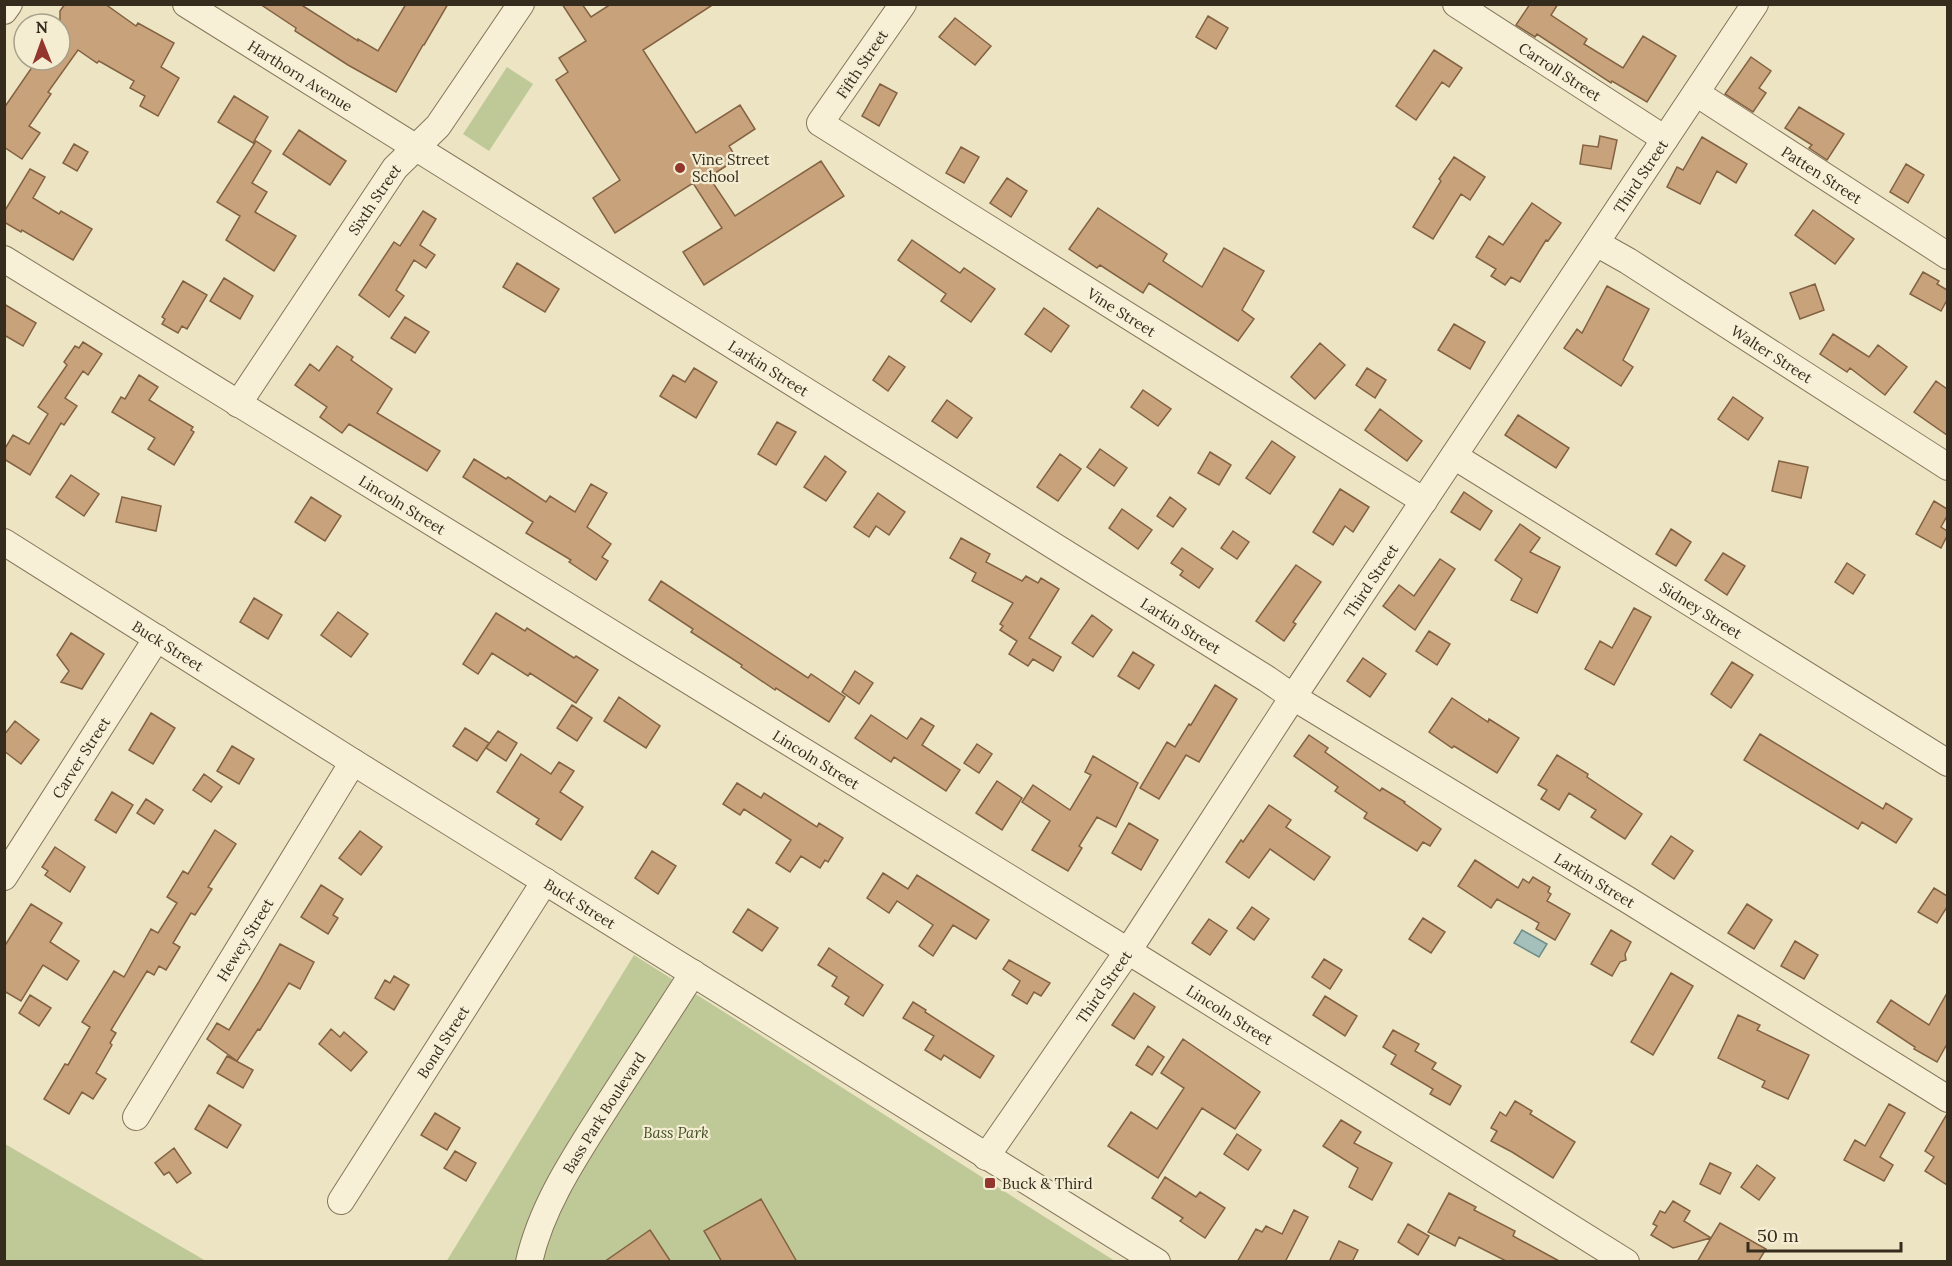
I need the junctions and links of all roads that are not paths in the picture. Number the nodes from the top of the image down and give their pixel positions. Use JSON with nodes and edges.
{"nodes":[{"id":1,"x":9,"y":4,"type":"edge"},
{"id":2,"x":186,"y":4,"type":"edge"},
{"id":3,"x":521,"y":4,"type":"edge"},
{"id":4,"x":903,"y":4,"type":"edge"},
{"id":5,"x":1456,"y":4,"type":"edge"},
{"id":6,"x":1755,"y":4,"type":"edge"},
{"id":7,"x":4,"y":11,"type":"edge"},
{"id":8,"x":1696,"y":93,"type":"junction"},
{"id":9,"x":820,"y":123,"type":"joint"},
{"id":10,"x":1665,"y":139,"type":"junction"},
{"id":11,"x":416,"y":148,"type":"junction"},
{"id":12,"x":1596,"y":243,"type":"junction"},
{"id":13,"x":1947,"y":256,"type":"edge"},
{"id":14,"x":4,"y":259,"type":"edge"},
{"id":15,"x":238,"y":404,"type":"junction"},
{"id":16,"x":1454,"y":456,"type":"junction"},
{"id":17,"x":1947,"y":467,"type":"edge"},
{"id":18,"x":1424,"y":501,"type":"junction"},
{"id":19,"x":4,"y":542,"type":"edge"},
{"id":20,"x":157,"y":638,"type":"junction"},
{"id":21,"x":1293,"y":697,"type":"junction"},
{"id":22,"x":353,"y":762,"type":"junction"},
{"id":23,"x":1947,"y":763,"type":"edge"},
{"id":24,"x":4,"y":877,"type":"edge"},
{"id":25,"x":545,"y":881,"type":"junction"},
{"id":26,"x":1128,"y":951,"type":"junction"},
{"id":27,"x":693,"y":973,"type":"junction"},
{"id":28,"x":1947,"y":1099,"type":"edge"},
{"id":29,"x":136,"y":1117,"type":"dead end"},
{"id":30,"x":986,"y":1157,"type":"junction"},
{"id":31,"x":341,"y":1202,"type":"dead end"},
{"id":32,"x":529,"y":1262,"type":"edge"},
{"id":33,"x":1157,"y":1262,"type":"edge"},
{"id":34,"x":1626,"y":1262,"type":"edge"}],
"edges":[{"from":1,"to":7,"type":"street"},
{"from":2,"to":11,"type":"street","name":"Harthorn Avenue"},
{"from":3,"to":11,"type":"street","name":"Sixth Street"},
{"from":4,"to":9,"type":"street","name":"Fifth Street"},
{"from":5,"to":10,"type":"street","name":"Carroll Street"},
{"from":6,"to":8,"type":"street","name":"Third Street"},
{"from":8,"to":10,"type":"street","name":"Third Street"},
{"from":8,"to":13,"type":"street","name":"Patten Street"},
{"from":9,"to":18,"type":"street","name":"Vine Street"},
{"from":10,"to":12,"type":"street","name":"Third Street"},
{"from":11,"to":15,"type":"street","name":"Sixth Street"},
{"from":11,"to":21,"type":"street","name":"Larkin Street"},
{"from":12,"to":16,"type":"street","name":"Third Street"},
{"from":12,"to":17,"type":"street","name":"Walter Street"},
{"from":14,"to":15,"type":"street","name":"Lincoln Street"},
{"from":15,"to":26,"type":"street","name":"Lincoln Street"},
{"from":16,"to":18,"type":"street","name":"Third Street"},
{"from":16,"to":23,"type":"street","name":"Sidney Street"},
{"from":18,"to":21,"type":"street","name":"Third Street"},
{"from":19,"to":20,"type":"street","name":"Buck Street"},
{"from":20,"to":22,"type":"street","name":"Buck Street"},
{"from":20,"to":24,"type":"street","name":"Carver Street"},
{"from":21,"to":26,"type":"street","name":"Third Street"},
{"from":21,"to":28,"type":"street","name":"Larkin Street"},
{"from":22,"to":25,"type":"street","name":"Buck Street"},
{"from":22,"to":29,"type":"street","name":"Hewey Street"},
{"from":25,"to":27,"type":"street","name":"Buck Street"},
{"from":25,"to":31,"type":"street","name":"Bond Street"},
{"from":26,"to":30,"type":"street","name":"Third Street"},
{"from":26,"to":34,"type":"street","name":"Lincoln Street"},
{"from":27,"to":30,"type":"street","name":"Buck Street"},
{"from":27,"to":32,"type":"street","name":"Bass Park Boulevard"},
{"from":30,"to":33,"type":"street","name":"Buck Street"}]}
